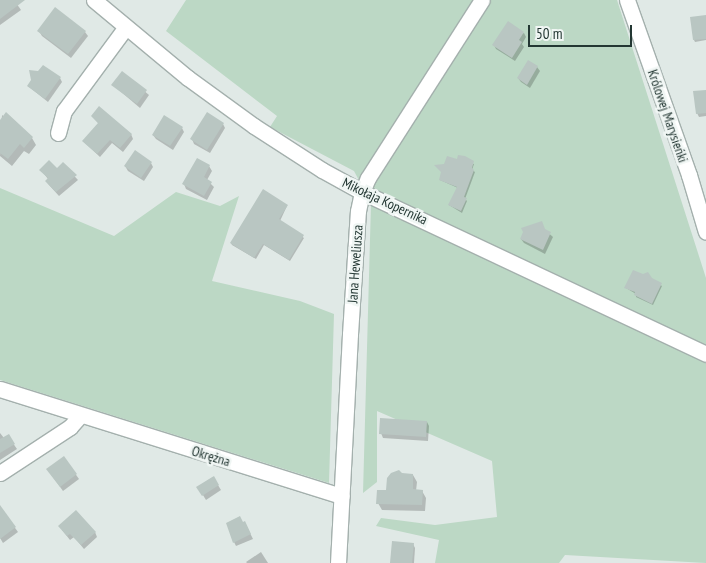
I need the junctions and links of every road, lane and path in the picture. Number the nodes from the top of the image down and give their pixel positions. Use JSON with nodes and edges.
{"nodes":[{"id":1,"x":94,"y":0,"type":"edge"},
{"id":2,"x":482,"y":0,"type":"edge"},
{"id":3,"x":627,"y":0,"type":"edge"},
{"id":4,"x":126,"y":27,"type":"junction"},
{"id":5,"x":58,"y":133,"type":"dead end"},
{"id":6,"x":362,"y":192,"type":"junction"},
{"id":7,"x":706,"y":232,"type":"edge"},
{"id":8,"x":706,"y":354,"type":"edge"},
{"id":9,"x":0,"y":389,"type":"edge"},
{"id":10,"x":80,"y":416,"type":"junction"},
{"id":11,"x":0,"y":473,"type":"edge"},
{"id":12,"x":342,"y":496,"type":"junction"},
{"id":13,"x":338,"y":563,"type":"edge"}],
"edges":[{"from":1,"to":4,"type":"street","name":"Mikołaja Kopernika"},
{"from":2,"to":6,"type":"street","name":"Jana Heweliusza"},
{"from":3,"to":7,"type":"street","name":"Królowej Marysieńki"},
{"from":4,"to":5,"type":"street"},
{"from":4,"to":6,"type":"street","name":"Mikołaja Kopernika"},
{"from":6,"to":8,"type":"street","name":"Mikołaja Kopernika"},
{"from":6,"to":12,"type":"street","name":"Jana Heweliusza"},
{"from":9,"to":10,"type":"street","name":"Okrężna"},
{"from":10,"to":11,"type":"street"},
{"from":10,"to":12,"type":"street","name":"Okrężna"},
{"from":12,"to":13,"type":"street","name":"Jana Heweliusza"}]}
